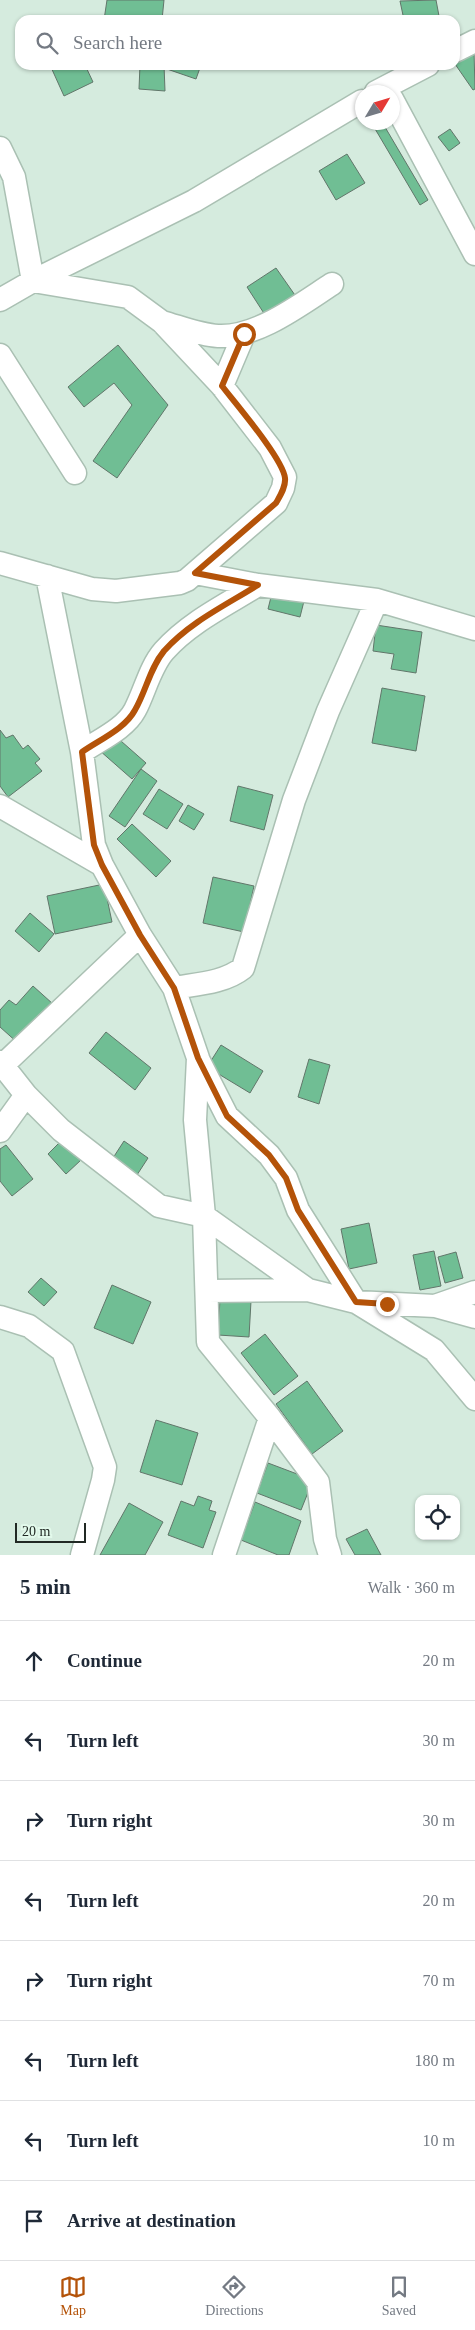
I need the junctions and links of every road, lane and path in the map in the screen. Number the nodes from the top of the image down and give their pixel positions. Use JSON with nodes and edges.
{"nodes":[{"id":1,"x":475,"y":40,"type":"edge"},
{"id":2,"x":460,"y":48,"type":"edge"},
{"id":3,"x":420,"y":70,"type":"edge"},
{"id":4,"x":398,"y":85,"type":"edge"},
{"id":5,"x":355,"y":105,"type":"edge"},
{"id":6,"x":400,"y":118,"type":"edge"},
{"id":7,"x":0,"y":148,"type":"edge"},
{"id":8,"x":475,"y":254,"type":"edge"},
{"id":9,"x":33,"y":281,"type":"junction"},
{"id":10,"x":332,"y":284,"type":"dead end"},
{"id":11,"x":0,"y":300,"type":"edge"},
{"id":12,"x":162,"y":322,"type":"junction"},
{"id":13,"x":244,"y":334,"type":"junction"},
{"id":14,"x":0,"y":355,"type":"edge"},
{"id":15,"x":222,"y":386,"type":"junction"},
{"id":16,"x":75,"y":473,"type":"dead end"},
{"id":17,"x":0,"y":563,"type":"edge"},
{"id":18,"x":195,"y":573,"type":"junction"},
{"id":19,"x":47,"y":576,"type":"junction"},
{"id":20,"x":258,"y":585,"type":"junction"},
{"id":21,"x":376,"y":600,"type":"junction"},
{"id":22,"x":475,"y":629,"type":"edge"},
{"id":23,"x":82,"y":752,"type":"junction"},
{"id":24,"x":0,"y":806,"type":"edge"},
{"id":25,"x":102,"y":865,"type":"junction"},
{"id":26,"x":140,"y":935,"type":"junction"},
{"id":27,"x":174,"y":988,"type":"junction"},
{"id":28,"x":198,"y":1058,"type":"junction"},
{"id":29,"x":2,"y":1064,"type":"edge"},
{"id":30,"x":26,"y":1095,"type":"junction"},
{"id":31,"x":0,"y":1131,"type":"edge"},
{"id":32,"x":204,"y":1216,"type":"junction"},
{"id":33,"x":308,"y":1290,"type":"junction"},
{"id":34,"x":208,"y":1291,"type":"junction"},
{"id":35,"x":475,"y":1292,"type":"edge"},
{"id":36,"x":356,"y":1302,"type":"junction"},
{"id":37,"x":435,"y":1306,"type":"junction"},
{"id":38,"x":0,"y":1317,"type":"edge"},
{"id":39,"x":475,"y":1317,"type":"edge"},
{"id":40,"x":475,"y":1398,"type":"edge"},
{"id":41,"x":270,"y":1418,"type":"junction"},
{"id":42,"x":82,"y":1555,"type":"edge"},
{"id":43,"x":224,"y":1555,"type":"edge"},
{"id":44,"x":330,"y":1555,"type":"edge"}],
"edges":[{"from":1,"to":2,"type":"street"},
{"from":3,"to":4,"type":"street"},
{"from":5,"to":9,"type":"street"},
{"from":6,"to":8,"type":"street"},
{"from":7,"to":9,"type":"street"},
{"from":9,"to":11,"type":"street"},
{"from":9,"to":12,"type":"street"},
{"from":10,"to":13,"type":"street"},
{"from":12,"to":13,"type":"street"},
{"from":12,"to":15,"type":"street"},
{"from":13,"to":15,"type":"street"},
{"from":14,"to":16,"type":"street"},
{"from":15,"to":18,"type":"street"},
{"from":17,"to":19,"type":"street"},
{"from":18,"to":19,"type":"street"},
{"from":18,"to":20,"type":"street"},
{"from":19,"to":23,"type":"street"},
{"from":20,"to":21,"type":"street"},
{"from":20,"to":23,"type":"street"},
{"from":21,"to":22,"type":"street"},
{"from":21,"to":27,"type":"street"},
{"from":23,"to":25,"type":"street"},
{"from":24,"to":25,"type":"street"},
{"from":25,"to":26,"type":"street"},
{"from":26,"to":27,"type":"street"},
{"from":26,"to":29,"type":"street"},
{"from":27,"to":28,"type":"street"},
{"from":28,"to":32,"type":"street"},
{"from":28,"to":36,"type":"street"},
{"from":29,"to":30,"type":"street"},
{"from":30,"to":31,"type":"street"},
{"from":30,"to":32,"type":"street"},
{"from":32,"to":33,"type":"street"},
{"from":32,"to":34,"type":"street"},
{"from":33,"to":34,"type":"street"},
{"from":33,"to":36,"type":"street"},
{"from":34,"to":41,"type":"street"},
{"from":35,"to":37,"type":"street"},
{"from":36,"to":37,"type":"street"},
{"from":36,"to":40,"type":"street"},
{"from":37,"to":39,"type":"street"},
{"from":38,"to":42,"type":"street"},
{"from":41,"to":43,"type":"street"},
{"from":41,"to":44,"type":"street"}]}
